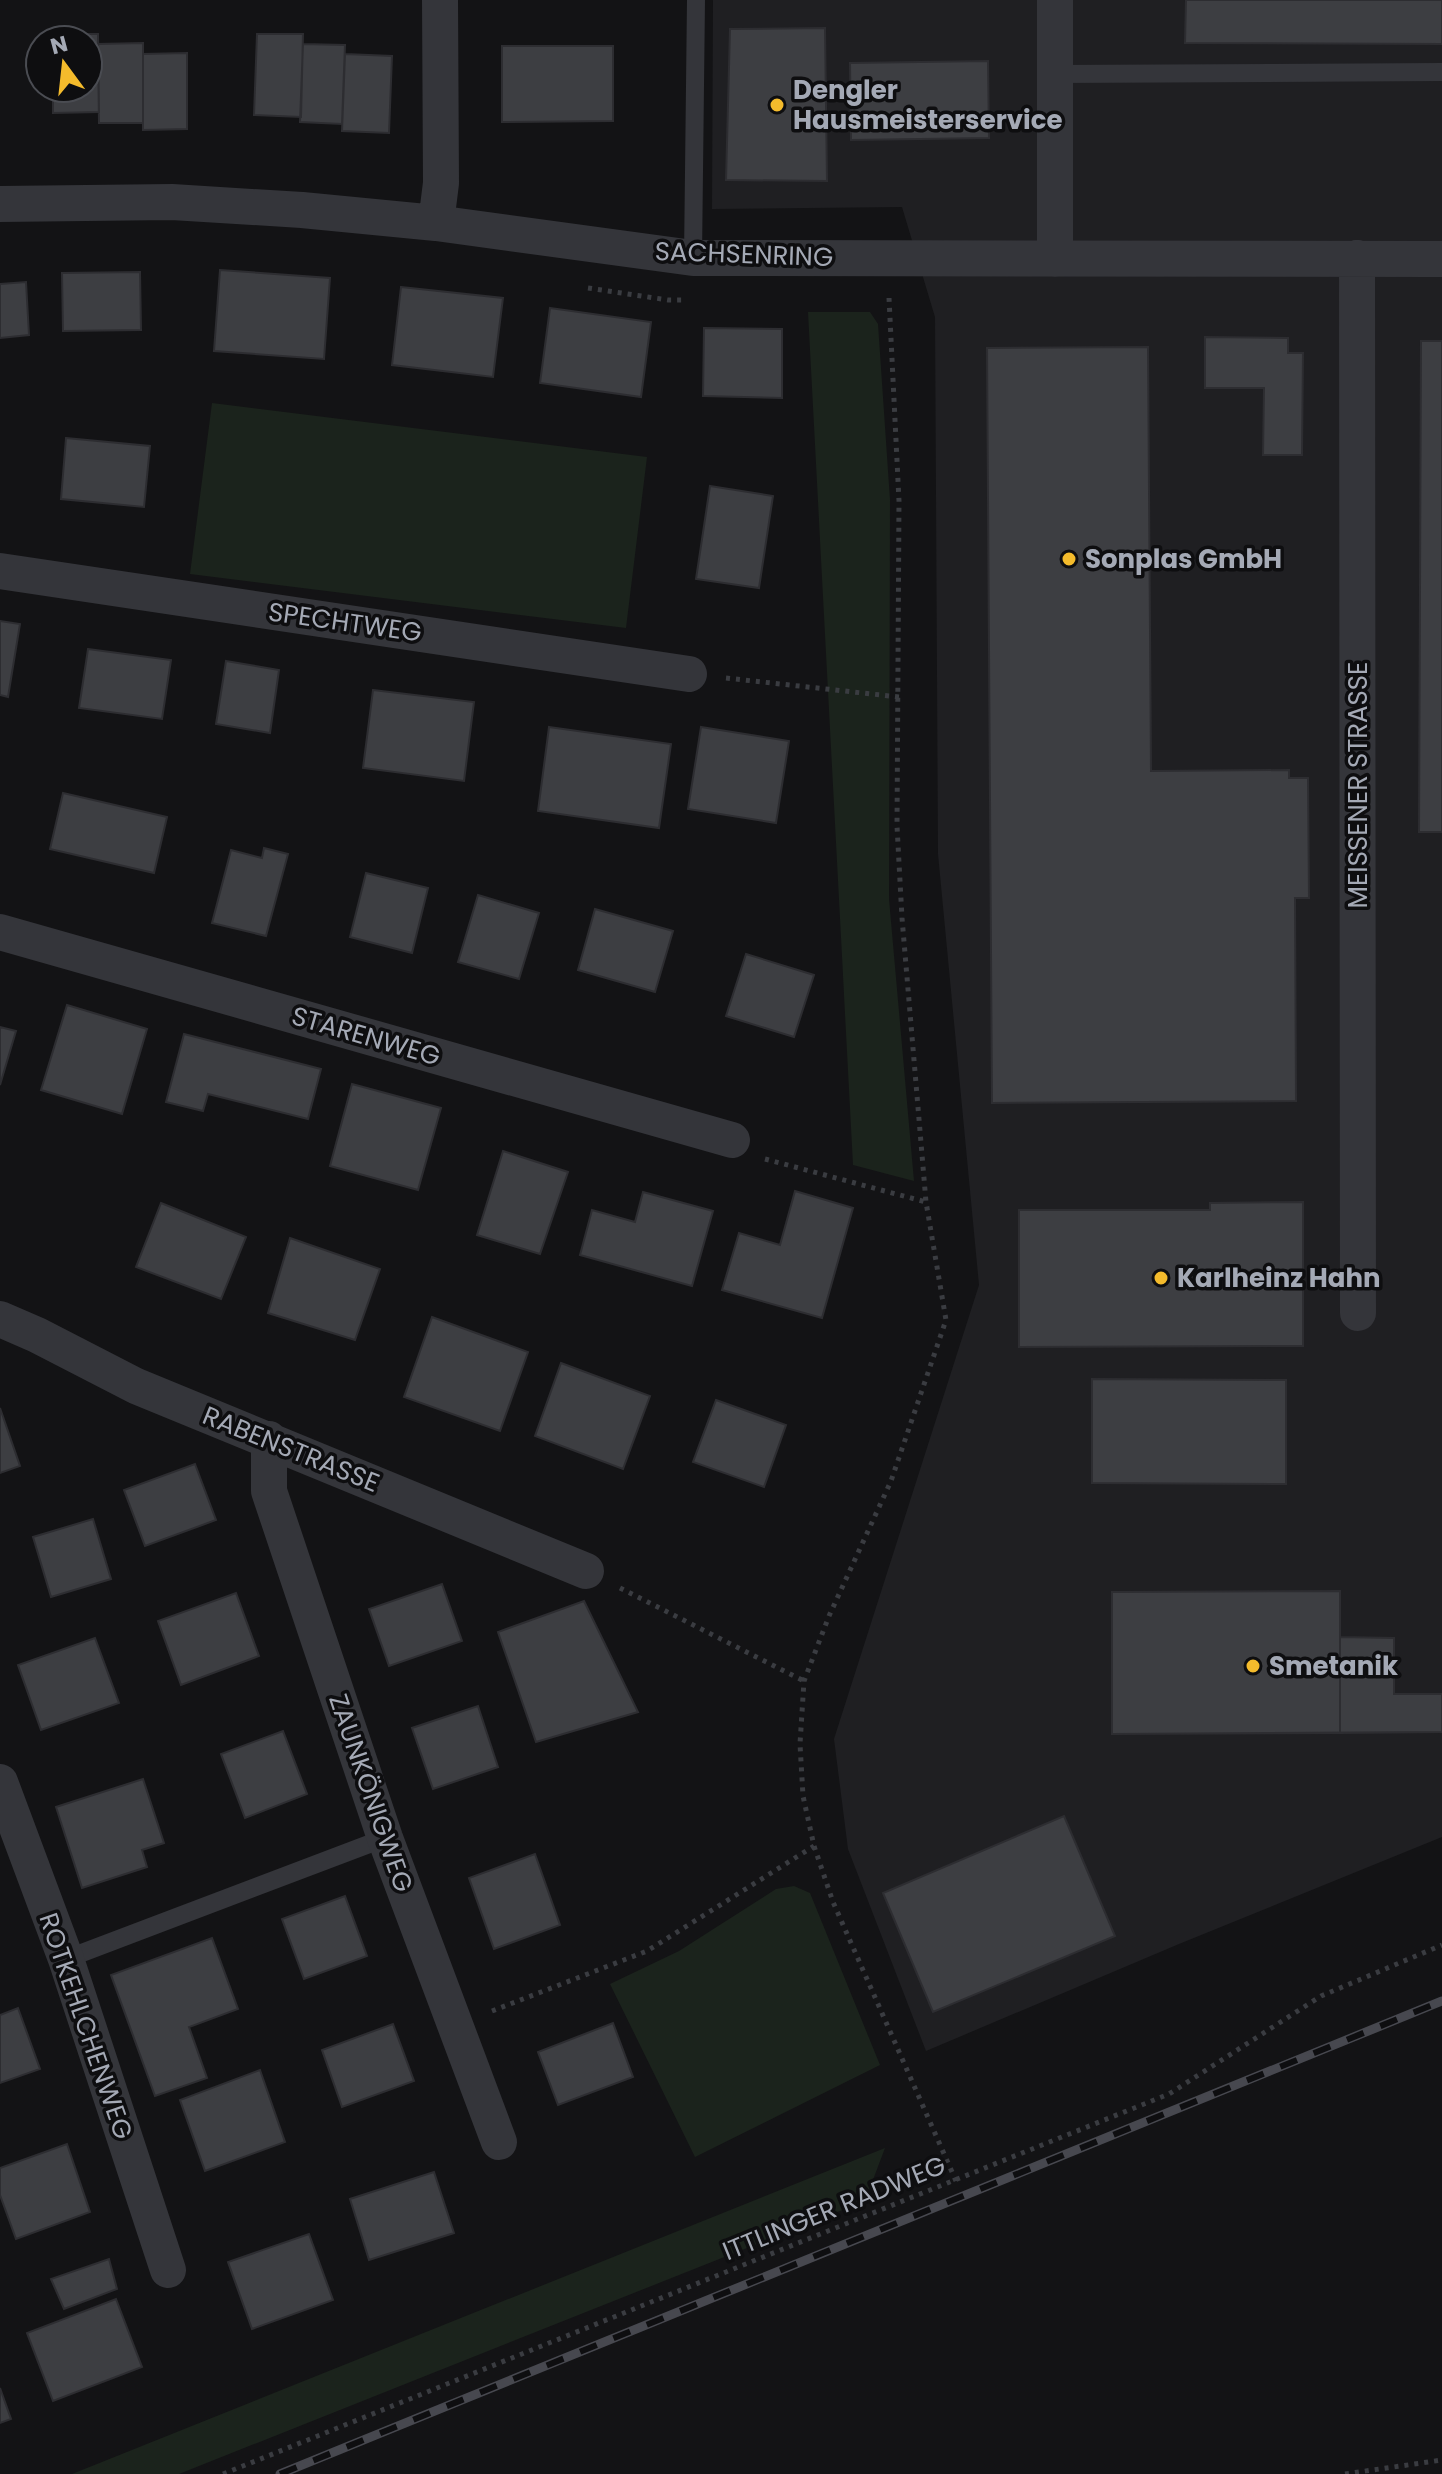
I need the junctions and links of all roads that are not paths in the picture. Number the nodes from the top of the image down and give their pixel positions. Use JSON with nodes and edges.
{"nodes":[{"id":1,"x":440,"y":0,"type":"edge"},
{"id":2,"x":696,"y":0,"type":"edge"},
{"id":3,"x":1055,"y":0,"type":"edge"},
{"id":4,"x":1442,"y":72,"type":"edge"},
{"id":5,"x":1055,"y":74,"type":"junction"},
{"id":6,"x":0,"y":204,"type":"edge"},
{"id":7,"x":436,"y":223,"type":"junction"},
{"id":8,"x":693,"y":258,"type":"junction"},
{"id":9,"x":1357,"y":258,"type":"junction"},
{"id":10,"x":1055,"y":259,"type":"junction"},
{"id":11,"x":1442,"y":259,"type":"edge"},
{"id":12,"x":0,"y":571,"type":"edge"},
{"id":13,"x":689,"y":674,"type":"road end"},
{"id":14,"x":0,"y":932,"type":"edge"},
{"id":15,"x":732,"y":1140,"type":"road end"},
{"id":16,"x":1358,"y":1313,"type":"dead end"},
{"id":17,"x":0,"y":1319,"type":"edge"},
{"id":18,"x":269,"y":1439,"type":"junction"},
{"id":19,"x":586,"y":1571,"type":"road end"},
{"id":20,"x":0,"y":1782,"type":"edge"},
{"id":21,"x":7,"y":1824,"type":"edge"},
{"id":22,"x":385,"y":1838,"type":"junction"},
{"id":23,"x":66,"y":1959,"type":"junction"},
{"id":24,"x":499,"y":2142,"type":"dead end"},
{"id":25,"x":168,"y":2270,"type":"dead end"}],
"edges":[{"from":1,"to":7,"type":"street"},
{"from":2,"to":8,"type":"lane"},
{"from":3,"to":5,"type":"street"},
{"from":4,"to":5,"type":"lane"},
{"from":5,"to":10,"type":"street"},
{"from":6,"to":7,"type":"street","name":"SACHSENRING"},
{"from":7,"to":8,"type":"street","name":"SACHSENRING"},
{"from":8,"to":10,"type":"street","name":"SACHSENRING"},
{"from":9,"to":10,"type":"street","name":"SACHSENRING"},
{"from":9,"to":11,"type":"street","name":"SACHSENRING"},
{"from":9,"to":16,"type":"street","name":"MEISSENER STRASSE"},
{"from":12,"to":13,"type":"street","name":"SPECHTWEG"},
{"from":14,"to":15,"type":"street","name":"STARENWEG"},
{"from":17,"to":18,"type":"street","name":"RABENSTRASSE"},
{"from":18,"to":19,"type":"street","name":"RABENSTRASSE"},
{"from":18,"to":22,"type":"street","name":"ZAUNKÖNIGWEG"},
{"from":20,"to":21,"type":"street","name":"ROTKEHLCHENWEG"},
{"from":21,"to":23,"type":"street","name":"ROTKEHLCHENWEG"},
{"from":22,"to":23,"type":"lane"},
{"from":22,"to":24,"type":"street","name":"ZAUNKÖNIGWEG"},
{"from":23,"to":25,"type":"street","name":"ROTKEHLCHENWEG"}]}
